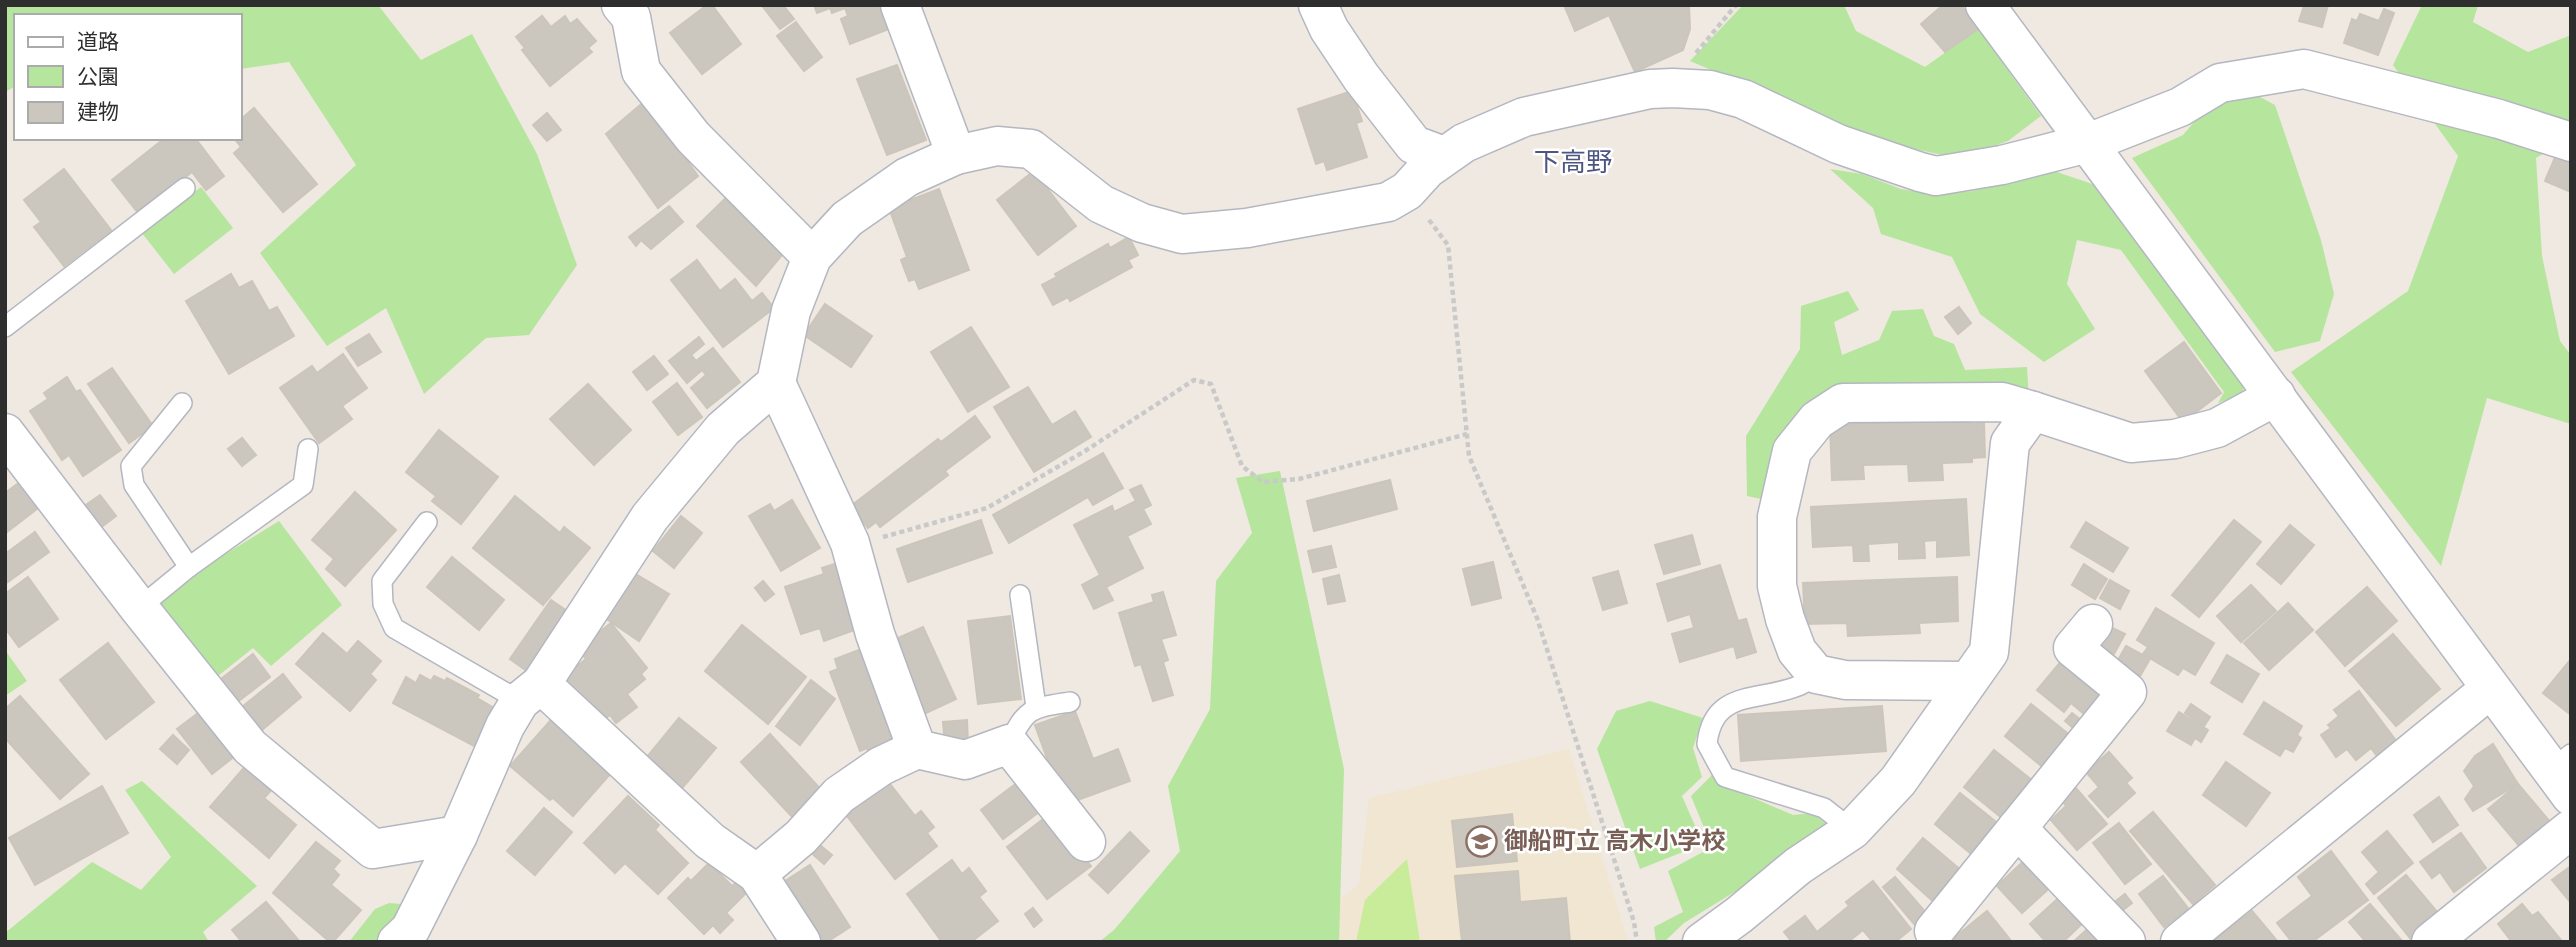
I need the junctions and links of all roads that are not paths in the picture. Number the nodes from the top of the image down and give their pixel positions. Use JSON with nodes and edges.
{"nodes":[{"id":1,"x":621,"y":5,"type":"edge"},
{"id":2,"x":900,"y":5,"type":"edge"},
{"id":3,"x":1318,"y":5,"type":"edge"},
{"id":4,"x":1985,"y":5,"type":"edge"},
{"id":5,"x":2571,"y":142,"type":"edge"},
{"id":6,"x":2088,"y":143,"type":"junction"},
{"id":7,"x":957,"y":155,"type":"junction"},
{"id":8,"x":1444,"y":156,"type":"junction"},
{"id":9,"x":185,"y":188,"type":"dead end"},
{"id":10,"x":812,"y":257,"type":"junction"},
{"id":11,"x":5,"y":327,"type":"edge"},
{"id":12,"x":776,"y":383,"type":"junction"},
{"id":13,"x":2276,"y":396,"type":"junction"},
{"id":14,"x":182,"y":403,"type":"dead end"},
{"id":15,"x":2033,"y":411,"type":"junction"},
{"id":16,"x":5,"y":433,"type":"edge"},
{"id":17,"x":308,"y":449,"type":"dead end"},
{"id":18,"x":428,"y":522,"type":"dead end"},
{"id":19,"x":189,"y":566,"type":"junction"},
{"id":20,"x":1020,"y":594,"type":"dead end"},
{"id":21,"x":139,"y":608,"type":"junction"},
{"id":22,"x":2093,"y":624,"type":"dead end"},
{"id":23,"x":1816,"y":674,"type":"junction"},
{"id":24,"x":1968,"y":681,"type":"junction"},
{"id":25,"x":2490,"y":690,"type":"junction"},
{"id":26,"x":531,"y":692,"type":"junction"},
{"id":27,"x":1070,"y":702,"type":"dead end"},
{"id":28,"x":1035,"y":707,"type":"junction"},
{"id":29,"x":1009,"y":744,"type":"junction"},
{"id":30,"x":917,"y":749,"type":"junction"},
{"id":31,"x":2564,"y":773,"type":"edge"},
{"id":32,"x":2017,"y":828,"type":"junction"},
{"id":33,"x":2571,"y":829,"type":"edge"},
{"id":34,"x":1852,"y":830,"type":"junction"},
{"id":35,"x":458,"y":835,"type":"junction"},
{"id":36,"x":1086,"y":842,"type":"dead end"},
{"id":37,"x":757,"y":874,"type":"junction"},
{"id":38,"x":1934,"y":931,"type":"dead end"},
{"id":39,"x":397,"y":942,"type":"edge"},
{"id":40,"x":801,"y":942,"type":"edge"},
{"id":41,"x":1702,"y":942,"type":"edge"},
{"id":42,"x":2126,"y":942,"type":"edge"},
{"id":43,"x":2180,"y":942,"type":"edge"},
{"id":44,"x":2431,"y":942,"type":"edge"}],
"edges":[{"from":1,"to":10,"type":"street"},
{"from":2,"to":7,"type":"street"},
{"from":3,"to":8,"type":"street"},
{"from":4,"to":6,"type":"street"},
{"from":5,"to":6,"type":"street"},
{"from":6,"to":8,"type":"street"},
{"from":6,"to":13,"type":"street"},
{"from":7,"to":8,"type":"street"},
{"from":7,"to":10,"type":"street"},
{"from":9,"to":11,"type":"lane"},
{"from":10,"to":12,"type":"street"},
{"from":12,"to":26,"type":"street"},
{"from":12,"to":30,"type":"street"},
{"from":13,"to":15,"type":"street"},
{"from":13,"to":25,"type":"street"},
{"from":14,"to":19,"type":"lane"},
{"from":15,"to":23,"type":"street"},
{"from":15,"to":24,"type":"street"},
{"from":16,"to":21,"type":"street"},
{"from":17,"to":19,"type":"lane"},
{"from":18,"to":26,"type":"lane"},
{"from":19,"to":21,"type":"lane"},
{"from":20,"to":28,"type":"lane"},
{"from":21,"to":35,"type":"street"},
{"from":22,"to":32,"type":"street"},
{"from":23,"to":24,"type":"street"},
{"from":23,"to":34,"type":"lane"},
{"from":24,"to":34,"type":"street"},
{"from":25,"to":31,"type":"street"},
{"from":25,"to":43,"type":"street"},
{"from":26,"to":35,"type":"street"},
{"from":26,"to":37,"type":"street"},
{"from":27,"to":28,"type":"lane"},
{"from":28,"to":29,"type":"lane"},
{"from":29,"to":30,"type":"street"},
{"from":29,"to":36,"type":"street"},
{"from":30,"to":37,"type":"street"},
{"from":32,"to":38,"type":"street"},
{"from":32,"to":42,"type":"street"},
{"from":33,"to":44,"type":"street"},
{"from":34,"to":41,"type":"street"},
{"from":35,"to":39,"type":"street"},
{"from":37,"to":40,"type":"street"}]}
